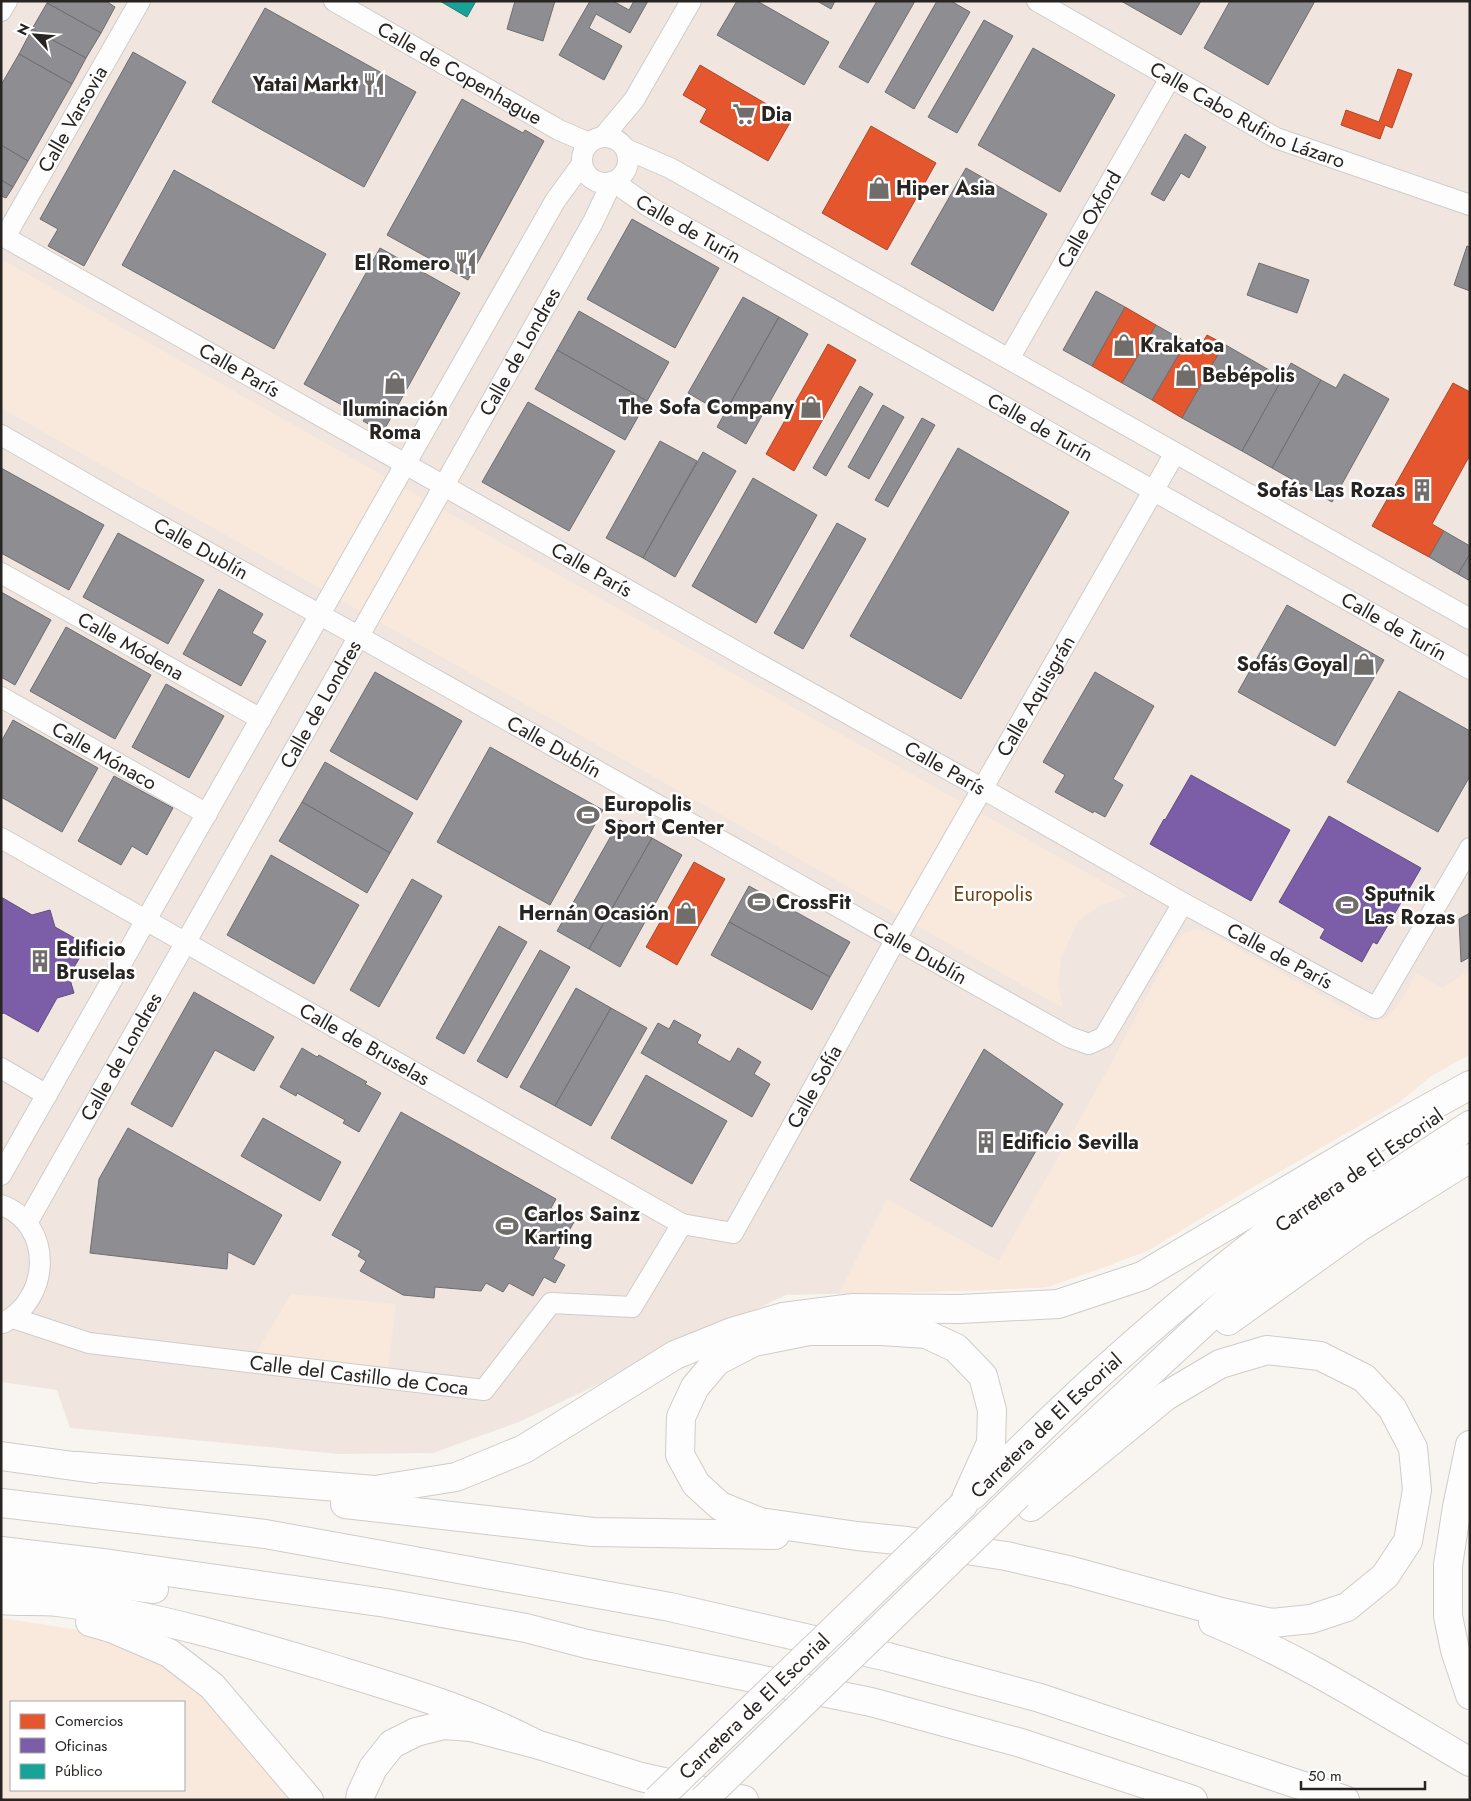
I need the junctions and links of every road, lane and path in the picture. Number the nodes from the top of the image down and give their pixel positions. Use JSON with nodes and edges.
{"nodes":[{"id":1,"x":7,"y":1,"type":"edge"},
{"id":2,"x":140,"y":1,"type":"edge"},
{"id":3,"x":334,"y":1,"type":"edge"},
{"id":4,"x":690,"y":1,"type":"edge"},
{"id":5,"x":1037,"y":1,"type":"edge"},
{"id":6,"x":1,"y":11,"type":"edge"},
{"id":7,"x":1170,"y":78,"type":"junction"},
{"id":8,"x":634,"y":100,"type":"junction"},
{"id":9,"x":625,"y":148,"type":"junction"},
{"id":10,"x":589,"y":150,"type":"junction"},
{"id":11,"x":613,"y":182,"type":"junction"},
{"id":12,"x":1470,"y":206,"type":"edge"},
{"id":13,"x":3,"y":236,"type":"edge"},
{"id":14,"x":1010,"y":359,"type":"junction"},
{"id":15,"x":1,"y":435,"type":"edge"},
{"id":16,"x":1175,"y":453,"type":"junction"},
{"id":17,"x":406,"y":464,"type":"junction"},
{"id":18,"x":444,"y":485,"type":"junction"},
{"id":19,"x":1154,"y":491,"type":"junction"},
{"id":20,"x":1,"y":573,"type":"edge"},
{"id":21,"x":321,"y":615,"type":"junction"},
{"id":22,"x":1470,"y":619,"type":"edge"},
{"id":23,"x":358,"y":636,"type":"junction"},
{"id":24,"x":1470,"y":668,"type":"edge"},
{"id":25,"x":1,"y":697,"type":"edge"},
{"id":26,"x":261,"y":719,"type":"junction"},
{"id":27,"x":983,"y":788,"type":"junction"},
{"id":28,"x":207,"y":814,"type":"junction"},
{"id":29,"x":1,"y":838,"type":"edge"},
{"id":30,"x":1470,"y":848,"type":"edge"},
{"id":31,"x":1183,"y":903,"type":"junction"},
{"id":32,"x":146,"y":920,"type":"junction"},
{"id":33,"x":896,"y":939,"type":"junction"},
{"id":34,"x":185,"y":942,"type":"junction"},
{"id":35,"x":1,"y":1068,"type":"edge"},
{"id":36,"x":1470,"y":1085,"type":"edge"},
{"id":37,"x":1470,"y":1093,"type":"edge"},
{"id":38,"x":47,"y":1094,"type":"junction"},
{"id":39,"x":1470,"y":1125,"type":"edge"},
{"id":40,"x":1470,"y":1158,"type":"edge"},
{"id":41,"x":1,"y":1176,"type":"edge"},
{"id":42,"x":1,"y":1205,"type":"edge"},
{"id":43,"x":26,"y":1223,"type":"junction"},
{"id":44,"x":682,"y":1224,"type":"junction"},
{"id":45,"x":733,"y":1234,"type":"joint"},
{"id":46,"x":7,"y":1321,"type":"edge"},
{"id":47,"x":1131,"y":1390,"type":"junction"},
{"id":48,"x":1470,"y":1445,"type":"edge"},
{"id":49,"x":1,"y":1456,"type":"edge"},
{"id":50,"x":78,"y":1466,"type":"junction"},
{"id":51,"x":1,"y":1491,"type":"edge"},
{"id":52,"x":1024,"y":1501,"type":"junction"},
{"id":53,"x":1,"y":1503,"type":"edge"},
{"id":54,"x":963,"y":1505,"type":"junction"},
{"id":55,"x":218,"y":1527,"type":"junction"},
{"id":56,"x":857,"y":1536,"type":"junction"},
{"id":57,"x":1,"y":1551,"type":"edge"},
{"id":58,"x":1,"y":1575,"type":"edge"},
{"id":59,"x":1119,"y":1583,"type":"junction"},
{"id":60,"x":9,"y":1601,"type":"edge"},
{"id":61,"x":587,"y":1644,"type":"junction"},
{"id":62,"x":1470,"y":1695,"type":"edge"},
{"id":63,"x":536,"y":1744,"type":"junction"},
{"id":64,"x":1470,"y":1762,"type":"edge"},
{"id":65,"x":739,"y":1767,"type":"junction"},
{"id":66,"x":309,"y":1800,"type":"edge"},
{"id":67,"x":360,"y":1800,"type":"edge"},
{"id":68,"x":657,"y":1800,"type":"edge"},
{"id":69,"x":703,"y":1800,"type":"edge"},
{"id":70,"x":716,"y":1800,"type":"edge"},
{"id":71,"x":744,"y":1800,"type":"edge"},
{"id":72,"x":1194,"y":1800,"type":"edge"},
{"id":73,"x":1345,"y":1800,"type":"edge"}],
"edges":[{"from":1,"to":6,"type":"street"},
{"from":2,"to":13,"type":"street","name":"Calle Varsovia"},
{"from":3,"to":10,"type":"street","name":"Calle de Copenhague"},
{"from":4,"to":8,"type":"street"},
{"from":5,"to":7,"type":"street","name":"Calle Cabo Rufino Lázaro"},
{"from":7,"to":12,"type":"street","name":"Calle Cabo Rufino Lázaro"},
{"from":7,"to":14,"type":"street","name":"Calle Oxford"},
{"from":8,"to":9,"type":"street"},
{"from":8,"to":10,"type":"street"},
{"from":9,"to":10,"type":"street"},
{"from":9,"to":11,"type":"street"},
{"from":9,"to":14,"type":"street","name":"Calle de Turín"},
{"from":10,"to":11,"type":"street"},
{"from":10,"to":17,"type":"street"},
{"from":11,"to":18,"type":"street","name":"Calle de Londres"},
{"from":11,"to":19,"type":"street","name":"Calle de Turín"},
{"from":13,"to":17,"type":"street","name":"Calle París"},
{"from":14,"to":16,"type":"street","name":"Calle de Turín"},
{"from":15,"to":21,"type":"street","name":"Calle Dublín"},
{"from":16,"to":19,"type":"street","name":"Calle Aquisgrán"},
{"from":16,"to":22,"type":"street","name":"Calle de Turín"},
{"from":17,"to":18,"type":"street","name":"Calle París"},
{"from":17,"to":21,"type":"street"},
{"from":18,"to":23,"type":"street","name":"Calle de Londres"},
{"from":18,"to":27,"type":"street","name":"Calle París"},
{"from":19,"to":24,"type":"street","name":"Calle de Turín"},
{"from":19,"to":27,"type":"street","name":"Calle Aquisgrán"},
{"from":20,"to":26,"type":"street","name":"Calle Módena"},
{"from":21,"to":23,"type":"street","name":"Calle Dublín"},
{"from":21,"to":26,"type":"street"},
{"from":23,"to":33,"type":"street","name":"Calle Dublín"},
{"from":23,"to":34,"type":"street","name":"Calle de Londres"},
{"from":25,"to":28,"type":"street","name":"Calle Mónaco"},
{"from":26,"to":28,"type":"street"},
{"from":27,"to":31,"type":"street","name":"Calle París"},
{"from":27,"to":33,"type":"street","name":"Calle Aquisgrán"},
{"from":28,"to":32,"type":"street"},
{"from":29,"to":32,"type":"street","name":"Calle de Bruselas"},
{"from":30,"to":31,"type":"street","name":"Calle de París"},
{"from":31,"to":33,"type":"street","name":"Calle Dublín"},
{"from":32,"to":34,"type":"street","name":"Calle de Bruselas"},
{"from":32,"to":38,"type":"street"},
{"from":33,"to":45,"type":"street","name":"Calle Sofía"},
{"from":34,"to":43,"type":"street","name":"Calle de Londres"},
{"from":34,"to":44,"type":"street","name":"Calle de Bruselas"},
{"from":35,"to":38,"type":"street"},
{"from":36,"to":50,"type":"highway"},
{"from":37,"to":54,"type":"highway","name":"Carretera de El Escorial"},
{"from":38,"to":41,"type":"street"},
{"from":39,"to":47,"type":"highway","name":"Carretera de El Escorial"},
{"from":40,"to":47,"type":"highway"},
{"from":42,"to":43,"type":"street"},
{"from":43,"to":46,"type":"street"},
{"from":44,"to":45,"type":"street","name":"Calle de Bruselas"},
{"from":44,"to":46,"type":"street","name":"Calle del Castillo de Coca"},
{"from":47,"to":52,"type":"highway","name":"Carretera de El Escorial"},
{"from":48,"to":62,"type":"highway"},
{"from":49,"to":50,"type":"highway"},
{"from":50,"to":56,"type":"highway"},
{"from":51,"to":55,"type":"highway"},
{"from":52,"to":59,"type":"highway"},
{"from":52,"to":65,"type":"highway","name":"Carretera de El Escorial","bridge":true},
{"from":53,"to":55,"type":"highway"},
{"from":54,"to":56,"type":"highway"},
{"from":54,"to":68,"type":"highway","name":"Carretera de El Escorial","bridge":true},
{"from":55,"to":73,"type":"highway"},
{"from":56,"to":59,"type":"highway"},
{"from":57,"to":61,"type":"highway"},
{"from":58,"to":61,"type":"highway"},
{"from":59,"to":64,"type":"highway"},
{"from":60,"to":63,"type":"highway"},
{"from":60,"to":66,"type":"highway"},
{"from":61,"to":72,"type":"highway"},
{"from":63,"to":67,"type":"highway"},
{"from":63,"to":71,"type":"highway"},
{"from":65,"to":69,"type":"highway","name":"Carretera de El Escorial","bridge":true},
{"from":65,"to":70,"type":"highway","bridge":true}]}
